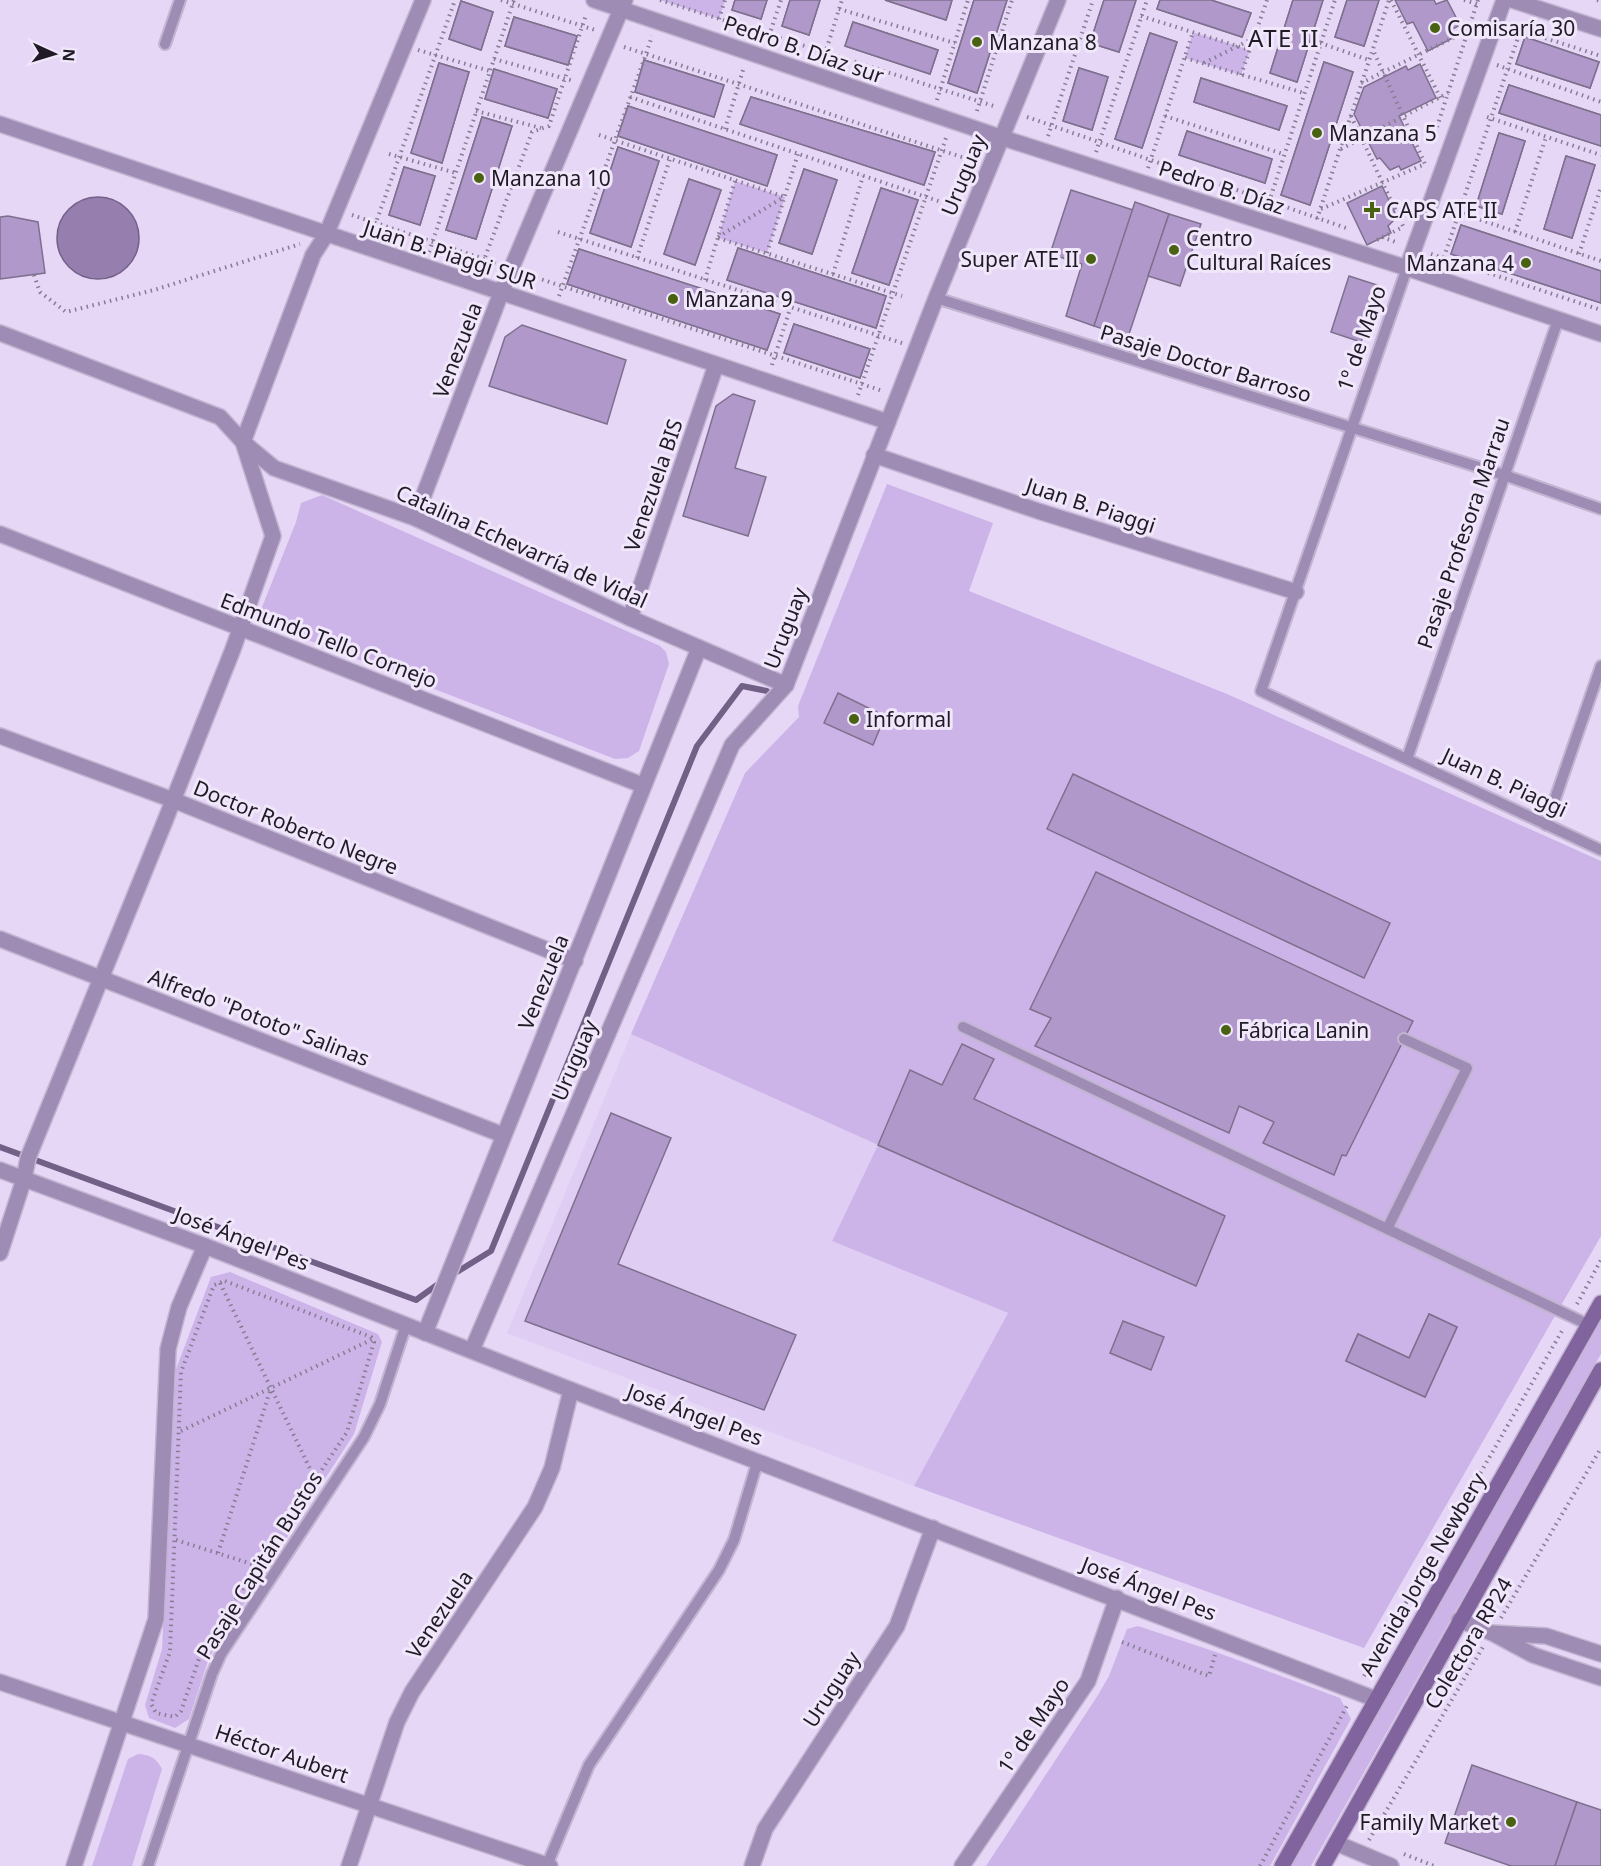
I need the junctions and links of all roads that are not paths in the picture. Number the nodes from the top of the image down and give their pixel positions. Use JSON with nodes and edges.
{"nodes":[{"id":1,"x":180,"y":0,"type":"edge"},
{"id":2,"x":423,"y":0,"type":"edge"},
{"id":3,"x":1058,"y":0,"type":"edge"},
{"id":4,"x":1504,"y":0,"type":"edge"},
{"id":5,"x":1512,"y":0,"type":"edge"},
{"id":6,"x":591,"y":4,"type":"edge"},
{"id":7,"x":623,"y":4,"type":"edge"},
{"id":8,"x":1601,"y":28,"type":"edge"},
{"id":9,"x":165,"y":44,"type":"dead end"},
{"id":10,"x":0,"y":124,"type":"edge"},
{"id":11,"x":1000,"y":137,"type":"junction"},
{"id":12,"x":326,"y":235,"type":"junction"},
{"id":13,"x":1407,"y":268,"type":"junction"},
{"id":14,"x":501,"y":293,"type":"junction"},
{"id":15,"x":936,"y":298,"type":"junction"},
{"id":16,"x":1558,"y":320,"type":"junction"},
{"id":17,"x":0,"y":333,"type":"edge"},
{"id":18,"x":1601,"y":334,"type":"edge"},
{"id":19,"x":716,"y":365,"type":"junction"},
{"id":20,"x":888,"y":422,"type":"junction"},
{"id":21,"x":1353,"y":429,"type":"junction"},
{"id":22,"x":243,"y":442,"type":"junction"},
{"id":23,"x":874,"y":455,"type":"junction"},
{"id":24,"x":1504,"y":475,"type":"junction"},
{"id":25,"x":1601,"y":509,"type":"edge"},
{"id":26,"x":416,"y":518,"type":"junction"},
{"id":27,"x":0,"y":534,"type":"edge"},
{"id":28,"x":1296,"y":591,"type":"junction"},
{"id":29,"x":630,"y":618,"type":"junction"},
{"id":30,"x":241,"y":628,"type":"junction"},
{"id":31,"x":699,"y":648,"type":"junction"},
{"id":32,"x":1601,"y":666,"type":"edge"},
{"id":33,"x":786,"y":685,"type":"junction"},
{"id":34,"x":1261,"y":691,"type":"joint"},
{"id":35,"x":0,"y":736,"type":"edge"},
{"id":36,"x":1407,"y":759,"type":"junction"},
{"id":37,"x":642,"y":785,"type":"junction"},
{"id":38,"x":173,"y":800,"type":"junction"},
{"id":39,"x":1546,"y":825,"type":"junction"},
{"id":40,"x":1601,"y":850,"type":"edge"},
{"id":41,"x":0,"y":939,"type":"edge"},
{"id":42,"x":575,"y":961,"type":"junction"},
{"id":43,"x":103,"y":978,"type":"junction"},
{"id":44,"x":963,"y":1027,"type":"dead end"},
{"id":45,"x":1404,"y":1039,"type":"dead end"},
{"id":46,"x":503,"y":1135,"type":"junction"},
{"id":47,"x":0,"y":1170,"type":"edge"},
{"id":48,"x":24,"y":1179,"type":"junction"},
{"id":49,"x":1388,"y":1227,"type":"junction"},
{"id":50,"x":206,"y":1246,"type":"junction"},
{"id":51,"x":0,"y":1253,"type":"edge"},
{"id":52,"x":1601,"y":1303,"type":"edge"},
{"id":53,"x":406,"y":1325,"type":"junction"},
{"id":54,"x":1589,"y":1325,"type":"junction"},
{"id":55,"x":425,"y":1333,"type":"junction"},
{"id":56,"x":472,"y":1350,"type":"junction"},
{"id":57,"x":1601,"y":1370,"type":"edge"},
{"id":58,"x":571,"y":1390,"type":"junction"},
{"id":59,"x":758,"y":1460,"type":"junction"},
{"id":60,"x":933,"y":1528,"type":"junction"},
{"id":61,"x":1117,"y":1598,"type":"junction"},
{"id":62,"x":1460,"y":1620,"type":"junction"},
{"id":63,"x":1492,"y":1633,"type":"junction"},
{"id":64,"x":1601,"y":1654,"type":"edge"},
{"id":65,"x":1601,"y":1678,"type":"edge"},
{"id":66,"x":0,"y":1682,"type":"edge"},
{"id":67,"x":1375,"y":1699,"type":"junction"},
{"id":68,"x":123,"y":1722,"type":"junction"},
{"id":69,"x":188,"y":1744,"type":"junction"},
{"id":70,"x":370,"y":1805,"type":"junction"},
{"id":71,"x":1336,"y":1842,"type":"junction"},
{"id":72,"x":74,"y":1866,"type":"edge"},
{"id":73,"x":148,"y":1866,"type":"edge"},
{"id":74,"x":349,"y":1866,"type":"edge"},
{"id":75,"x":549,"y":1866,"type":"edge"},
{"id":76,"x":752,"y":1866,"type":"edge"},
{"id":77,"x":962,"y":1866,"type":"edge"},
{"id":78,"x":1282,"y":1866,"type":"edge"},
{"id":79,"x":1323,"y":1866,"type":"edge"},
{"id":80,"x":1391,"y":1866,"type":"edge"}],
"edges":[{"from":1,"to":9,"type":"lane"},
{"from":2,"to":12,"type":"street"},
{"from":3,"to":11,"type":"street","name":"Uruguay"},
{"from":4,"to":13,"type":"street","name":"1º de Mayo"},
{"from":5,"to":8,"type":"street"},
{"from":6,"to":7,"type":"street","name":"Pedro B. Díaz sur"},
{"from":7,"to":11,"type":"street","name":"Pedro B. Díaz sur"},
{"from":7,"to":14,"type":"street","name":"Venezuela"},
{"from":10,"to":12,"type":"street","name":"Juan B. Piaggi SUR"},
{"from":11,"to":13,"type":"street","name":"Pedro B. Díaz"},
{"from":11,"to":15,"type":"street","name":"Uruguay"},
{"from":12,"to":14,"type":"street","name":"Juan B. Piaggi SUR"},
{"from":12,"to":22,"type":"street"},
{"from":13,"to":16,"type":"street","name":"Pedro B. Díaz"},
{"from":13,"to":21,"type":"lane","name":"1º de Mayo"},
{"from":14,"to":19,"type":"street","name":"Juan B. Piaggi SUR"},
{"from":14,"to":26,"type":"street","name":"Venezuela"},
{"from":15,"to":20,"type":"street","name":"Uruguay"},
{"from":15,"to":21,"type":"lane","name":"Pasaje Doctor Barroso"},
{"from":16,"to":18,"type":"street","name":"Pedro B. Díaz"},
{"from":16,"to":24,"type":"lane","name":"Pasaje Profesora Marrau"},
{"from":17,"to":22,"type":"street","name":"Catalina Echevarría de Vidal"},
{"from":19,"to":20,"type":"street","name":"Juan B. Piaggi SUR"},
{"from":19,"to":29,"type":"street","name":"Venezuela BIS"},
{"from":20,"to":23,"type":"street","name":"Uruguay"},
{"from":21,"to":24,"type":"lane","name":"Pasaje Doctor Barroso"},
{"from":21,"to":28,"type":"lane","name":"1º de Mayo"},
{"from":22,"to":26,"type":"street","name":"Catalina Echevarría de Vidal"},
{"from":22,"to":30,"type":"street"},
{"from":23,"to":28,"type":"street","name":"Juan B. Piaggi"},
{"from":23,"to":33,"type":"street","name":"Uruguay"},
{"from":24,"to":25,"type":"lane","name":"Pasaje Doctor Barroso"},
{"from":24,"to":36,"type":"lane","name":"Pasaje Profesora Marrau"},
{"from":26,"to":29,"type":"street","name":"Catalina Echevarría de Vidal"},
{"from":27,"to":30,"type":"street","name":"Edmundo Tello Cornejo"},
{"from":28,"to":34,"type":"lane","name":"1º de Mayo"},
{"from":29,"to":31,"type":"street","name":"Catalina Echevarría de Vidal"},
{"from":30,"to":37,"type":"street","name":"Edmundo Tello Cornejo"},
{"from":30,"to":38,"type":"street"},
{"from":31,"to":33,"type":"street","name":"Catalina Echevarría de Vidal"},
{"from":31,"to":37,"type":"street","name":"Venezuela"},
{"from":32,"to":39,"type":"lane"},
{"from":33,"to":56,"type":"street","name":"Uruguay"},
{"from":34,"to":36,"type":"lane","name":"Juan B. Piaggi"},
{"from":35,"to":38,"type":"street","name":"Doctor Roberto Negre"},
{"from":36,"to":39,"type":"lane","name":"Juan B. Piaggi"},
{"from":37,"to":42,"type":"street","name":"Venezuela"},
{"from":38,"to":42,"type":"street","name":"Doctor Roberto Negre"},
{"from":38,"to":43,"type":"street"},
{"from":39,"to":40,"type":"lane","name":"Juan B. Piaggi"},
{"from":41,"to":43,"type":"street","name":"Alfredo \"Pototo\" Salinas"},
{"from":42,"to":46,"type":"street","name":"Venezuela"},
{"from":43,"to":46,"type":"street","name":"Alfredo \"Pototo\" Salinas"},
{"from":43,"to":48,"type":"street"},
{"from":44,"to":49,"type":"lane"},
{"from":45,"to":49,"type":"lane"},
{"from":46,"to":55,"type":"street","name":"Venezuela"},
{"from":47,"to":48,"type":"street","name":"José Ángel Pes"},
{"from":48,"to":50,"type":"street","name":"José Ángel Pes"},
{"from":48,"to":51,"type":"street"},
{"from":49,"to":54,"type":"lane"},
{"from":50,"to":53,"type":"street","name":"José Ángel Pes"},
{"from":50,"to":68,"type":"street"},
{"from":52,"to":54,"type":"main road","name":"Avenida Jorge Newbery"},
{"from":53,"to":55,"type":"street","name":"José Ángel Pes"},
{"from":53,"to":69,"type":"lane","name":"Pasaje Capitán Bustos"},
{"from":54,"to":67,"type":"main road","name":"Avenida Jorge Newbery"},
{"from":55,"to":56,"type":"street","name":"José Ángel Pes"},
{"from":56,"to":58,"type":"street","name":"José Ángel Pes"},
{"from":57,"to":62,"type":"main road"},
{"from":58,"to":59,"type":"street","name":"José Ángel Pes"},
{"from":58,"to":70,"type":"street","name":"Venezuela"},
{"from":59,"to":60,"type":"street","name":"José Ángel Pes"},
{"from":59,"to":75,"type":"lane"},
{"from":60,"to":61,"type":"street","name":"José Ángel Pes"},
{"from":60,"to":76,"type":"street","name":"Uruguay"},
{"from":61,"to":67,"type":"street","name":"José Ángel Pes"},
{"from":61,"to":77,"type":"street","name":"1º de Mayo"},
{"from":62,"to":63,"type":"street"},
{"from":62,"to":71,"type":"main road"},
{"from":63,"to":64,"type":"street"},
{"from":63,"to":65,"type":"street"},
{"from":66,"to":68,"type":"street","name":"Héctor Aubert"},
{"from":67,"to":78,"type":"main road","name":"Avenida Jorge Newbery"},
{"from":68,"to":69,"type":"street","name":"Héctor Aubert"},
{"from":68,"to":72,"type":"street"},
{"from":69,"to":70,"type":"street","name":"Héctor Aubert"},
{"from":69,"to":73,"type":"lane","name":"Pasaje Capitán Bustos"},
{"from":70,"to":74,"type":"street","name":"Venezuela"},
{"from":70,"to":75,"type":"street","name":"Héctor Aubert"},
{"from":71,"to":79,"type":"main road"},
{"from":71,"to":80,"type":"street"}]}
